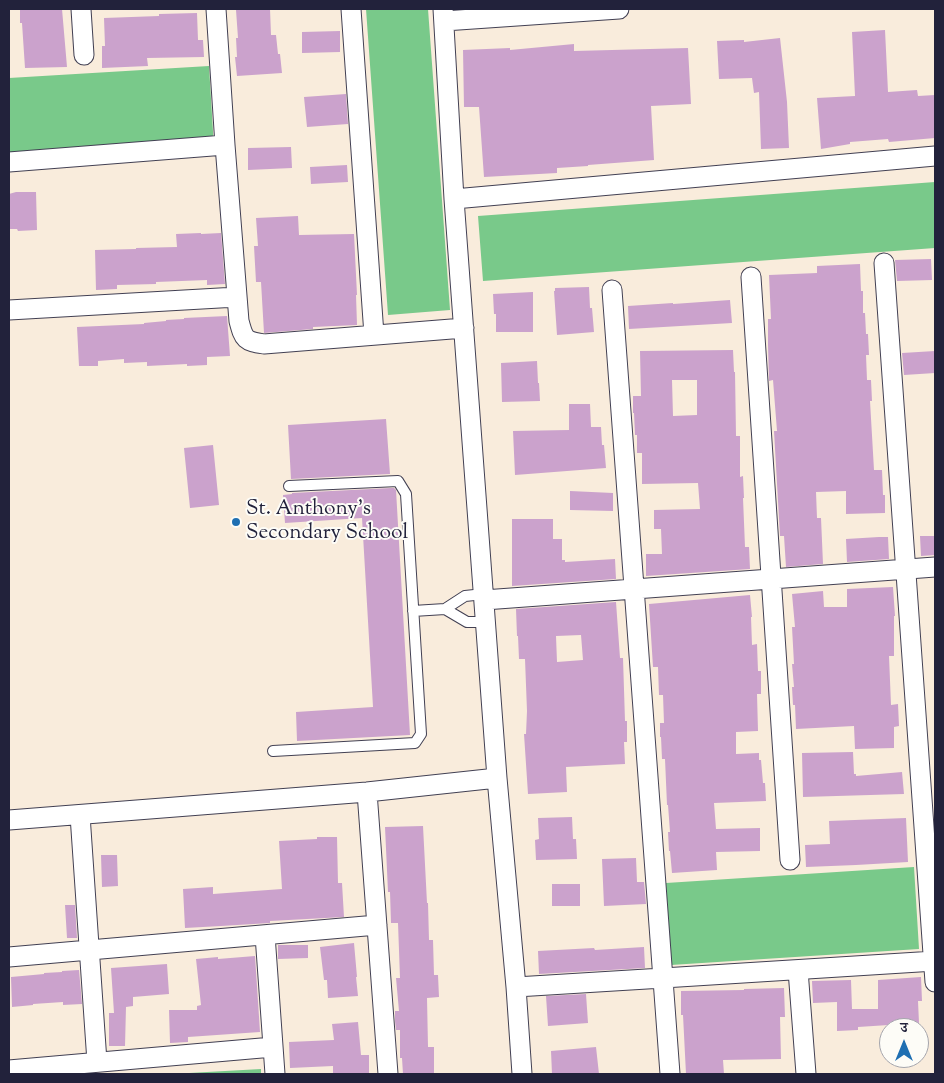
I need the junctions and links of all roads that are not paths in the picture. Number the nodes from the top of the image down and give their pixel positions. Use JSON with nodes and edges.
{"nodes":[{"id":1,"x":81,"y":9,"type":"edge"},
{"id":2,"x":216,"y":9,"type":"edge"},
{"id":3,"x":351,"y":9,"type":"edge"},
{"id":4,"x":619,"y":9,"type":"edge"},
{"id":5,"x":594,"y":10,"type":"edge"},
{"id":6,"x":444,"y":15,"type":"edge"},
{"id":7,"x":84,"y":55,"type":"dead end"},
{"id":8,"x":225,"y":146,"type":"junction"},
{"id":9,"x":935,"y":156,"type":"edge"},
{"id":10,"x":9,"y":162,"type":"edge"},
{"id":11,"x":454,"y":199,"type":"junction"},
{"id":12,"x":884,"y":263,"type":"dead end"},
{"id":13,"x":751,"y":277,"type":"dead end"},
{"id":14,"x":612,"y":290,"type":"dead end"},
{"id":15,"x":237,"y":297,"type":"junction"},
{"id":16,"x":9,"y":310,"type":"edge"},
{"id":17,"x":464,"y":328,"type":"junction"},
{"id":18,"x":374,"y":335,"type":"junction"},
{"id":19,"x":289,"y":486,"type":"dead end"},
{"id":20,"x":935,"y":567,"type":"edge"},
{"id":21,"x":906,"y":569,"type":"junction"},
{"id":22,"x":771,"y":579,"type":"junction"},
{"id":23,"x":634,"y":589,"type":"junction"},
{"id":24,"x":484,"y":597,"type":"junction"},
{"id":25,"x":445,"y":609,"type":"junction"},
{"id":26,"x":413,"y":612,"type":"junction"},
{"id":27,"x":486,"y":622,"type":"junction"},
{"id":28,"x":273,"y":751,"type":"dead end"},
{"id":29,"x":497,"y":778,"type":"junction"},
{"id":30,"x":367,"y":792,"type":"junction"},
{"id":31,"x":80,"y":815,"type":"junction"},
{"id":32,"x":9,"y":820,"type":"edge"},
{"id":33,"x":790,"y":860,"type":"dead end"},
{"id":34,"x":377,"y":926,"type":"junction"},
{"id":35,"x":265,"y":935,"type":"junction"},
{"id":36,"x":90,"y":950,"type":"junction"},
{"id":37,"x":9,"y":957,"type":"edge"},
{"id":38,"x":934,"y":961,"type":"edge"},
{"id":39,"x":798,"y":970,"type":"junction"},
{"id":40,"x":662,"y":978,"type":"junction"},
{"id":41,"x":935,"y":982,"type":"edge"},
{"id":42,"x":516,"y":987,"type":"junction"},
{"id":43,"x":273,"y":1047,"type":"junction"},
{"id":44,"x":97,"y":1062,"type":"junction"},
{"id":45,"x":9,"y":1070,"type":"edge"},
{"id":46,"x":275,"y":1074,"type":"edge"},
{"id":47,"x":388,"y":1074,"type":"edge"},
{"id":48,"x":522,"y":1074,"type":"edge"},
{"id":49,"x":670,"y":1074,"type":"edge"},
{"id":50,"x":806,"y":1074,"type":"edge"}],
"edges":[{"from":1,"to":7,"type":"street"},
{"from":2,"to":8,"type":"street"},
{"from":3,"to":18,"type":"street"},
{"from":4,"to":5,"type":"street"},
{"from":5,"to":6,"type":"street"},
{"from":6,"to":11,"type":"street"},
{"from":8,"to":10,"type":"street"},
{"from":8,"to":15,"type":"street"},
{"from":9,"to":11,"type":"street"},
{"from":11,"to":17,"type":"street"},
{"from":12,"to":21,"type":"street"},
{"from":13,"to":22,"type":"street"},
{"from":14,"to":23,"type":"street"},
{"from":15,"to":16,"type":"street"},
{"from":15,"to":18,"type":"street"},
{"from":17,"to":18,"type":"street"},
{"from":17,"to":24,"type":"street"},
{"from":19,"to":26,"type":"lane"},
{"from":20,"to":21,"type":"street"},
{"from":21,"to":22,"type":"street"},
{"from":21,"to":38,"type":"street"},
{"from":22,"to":23,"type":"street"},
{"from":22,"to":33,"type":"street"},
{"from":23,"to":24,"type":"street"},
{"from":23,"to":40,"type":"street"},
{"from":24,"to":25,"type":"lane"},
{"from":24,"to":27,"type":"street"},
{"from":25,"to":26,"type":"lane"},
{"from":25,"to":27,"type":"lane"},
{"from":26,"to":28,"type":"lane"},
{"from":27,"to":29,"type":"street"},
{"from":29,"to":30,"type":"street"},
{"from":29,"to":42,"type":"street"},
{"from":30,"to":31,"type":"street"},
{"from":30,"to":34,"type":"street"},
{"from":31,"to":32,"type":"street"},
{"from":31,"to":36,"type":"street"},
{"from":34,"to":35,"type":"street"},
{"from":34,"to":47,"type":"street"},
{"from":35,"to":36,"type":"street"},
{"from":35,"to":43,"type":"street"},
{"from":36,"to":37,"type":"street"},
{"from":36,"to":44,"type":"street"},
{"from":38,"to":39,"type":"street"},
{"from":38,"to":41,"type":"street"},
{"from":39,"to":40,"type":"street"},
{"from":39,"to":50,"type":"street"},
{"from":40,"to":42,"type":"street"},
{"from":40,"to":49,"type":"street"},
{"from":42,"to":48,"type":"street"},
{"from":43,"to":44,"type":"street"},
{"from":43,"to":46,"type":"street"},
{"from":44,"to":45,"type":"street"}]}
